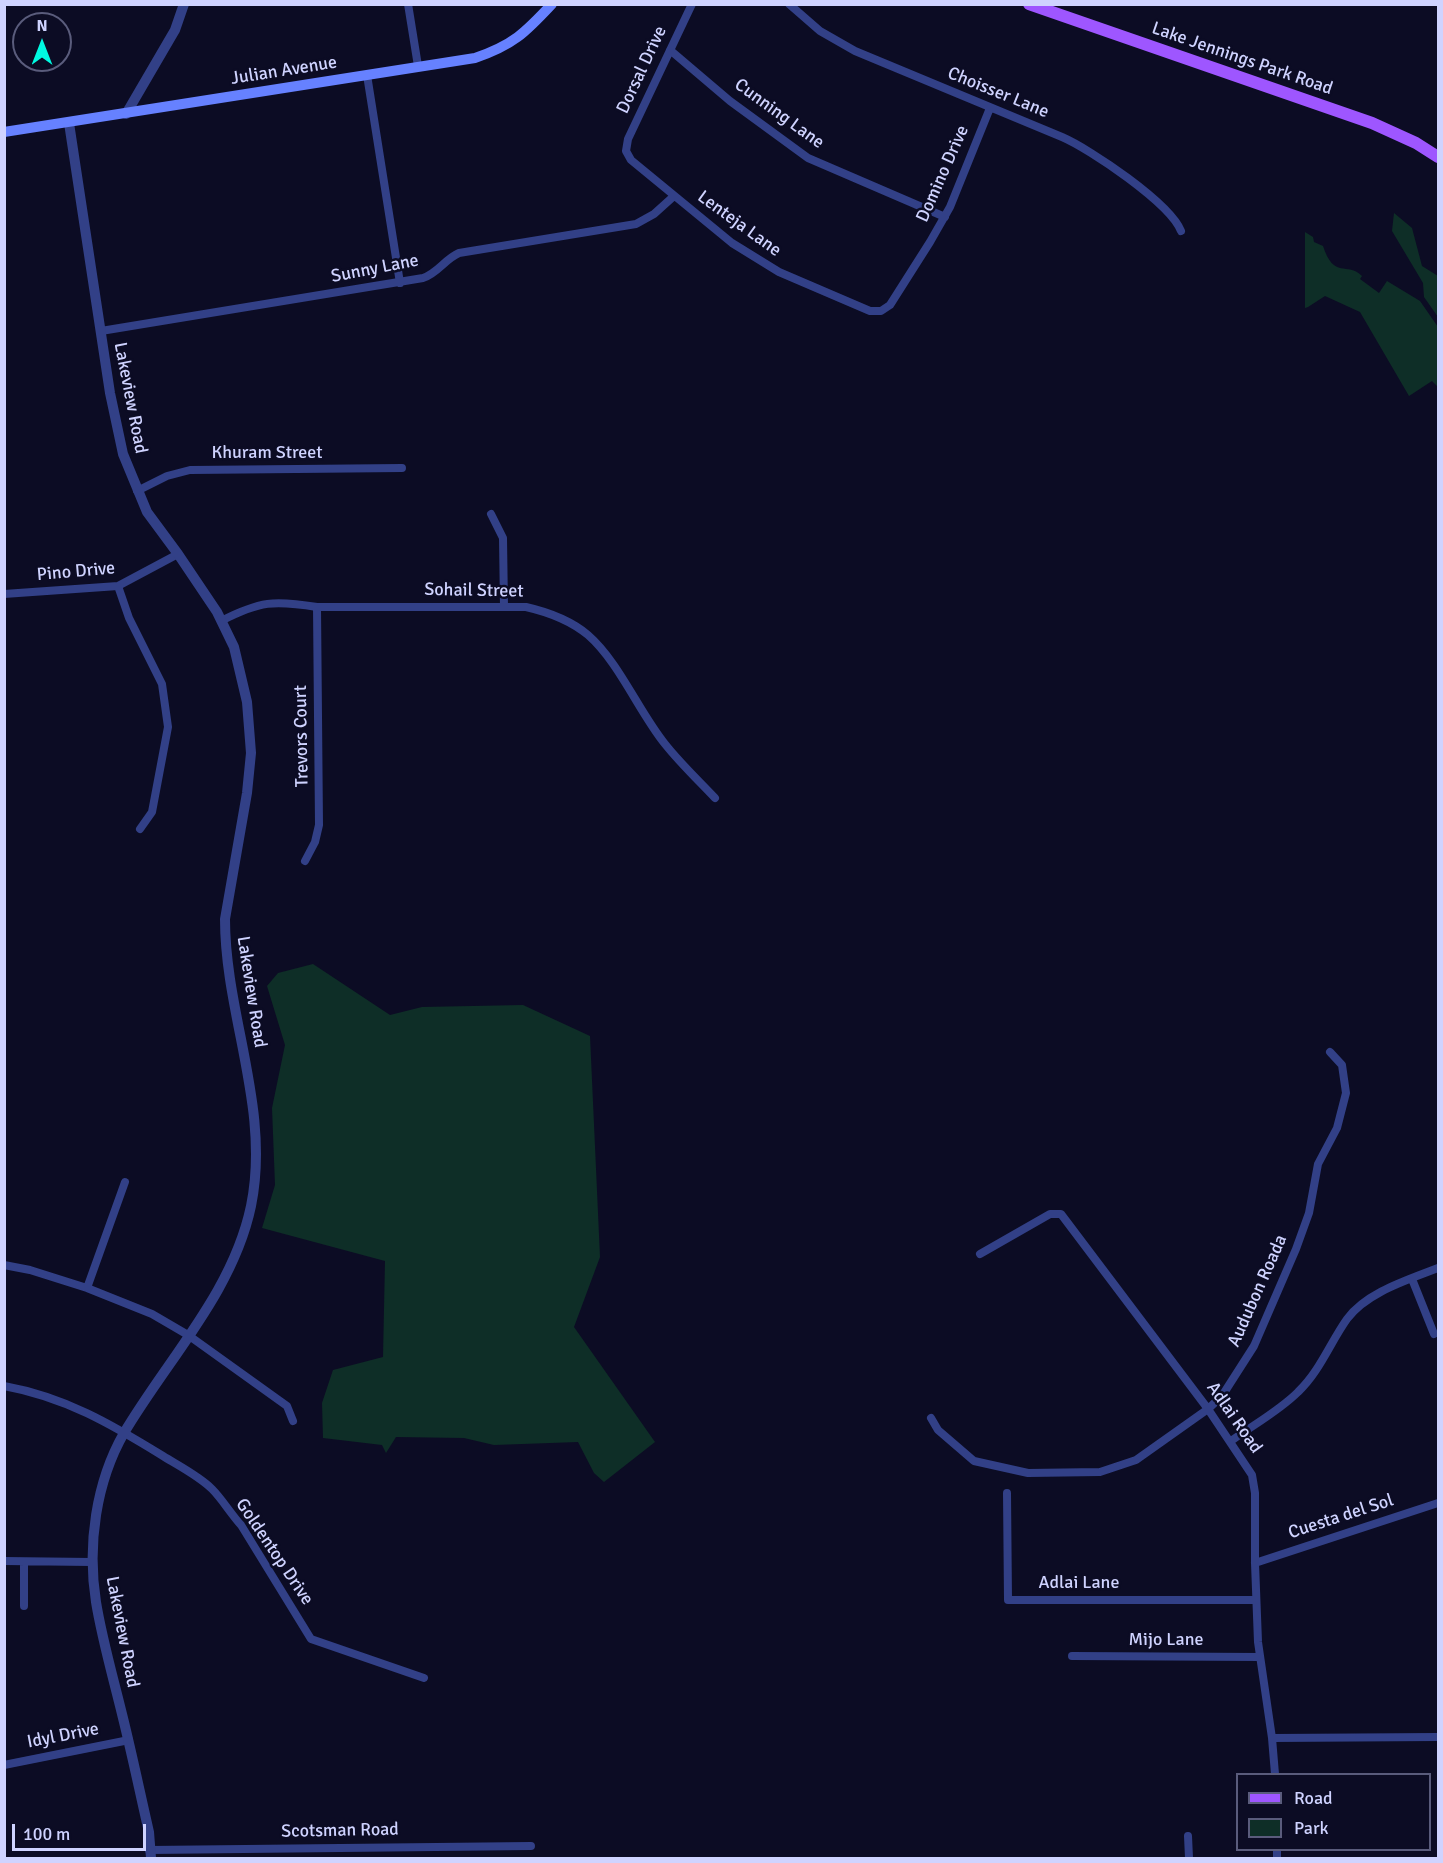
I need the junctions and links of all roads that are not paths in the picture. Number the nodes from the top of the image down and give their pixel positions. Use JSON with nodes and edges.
{"nodes":[{"id":1,"x":184,"y":4,"type":"edge"},
{"id":2,"x":408,"y":4,"type":"edge"},
{"id":3,"x":552,"y":4,"type":"edge"},
{"id":4,"x":692,"y":4,"type":"edge"},
{"id":5,"x":789,"y":4,"type":"edge"},
{"id":6,"x":1029,"y":4,"type":"edge"},
{"id":7,"x":670,"y":50,"type":"junction"},
{"id":8,"x":418,"y":66,"type":"junction"},
{"id":9,"x":367,"y":75,"type":"junction"},
{"id":10,"x":990,"y":108,"type":"junction"},
{"id":11,"x":126,"y":114,"type":"junction"},
{"id":12,"x":69,"y":123,"type":"junction"},
{"id":13,"x":4,"y":132,"type":"edge"},
{"id":14,"x":626,"y":151,"type":"joint"},
{"id":15,"x":1438,"y":157,"type":"edge"},
{"id":16,"x":674,"y":196,"type":"junction"},
{"id":17,"x":945,"y":217,"type":"junction"},
{"id":18,"x":1181,"y":231,"type":"dead end"},
{"id":19,"x":400,"y":283,"type":"junction"},
{"id":20,"x":881,"y":311,"type":"joint"},
{"id":21,"x":101,"y":331,"type":"junction"},
{"id":22,"x":402,"y":468,"type":"dead end"},
{"id":23,"x":137,"y":491,"type":"junction"},
{"id":24,"x":491,"y":514,"type":"dead end"},
{"id":25,"x":178,"y":554,"type":"junction"},
{"id":26,"x":118,"y":586,"type":"junction"},
{"id":27,"x":4,"y":594,"type":"edge"},
{"id":28,"x":317,"y":607,"type":"junction"},
{"id":29,"x":504,"y":607,"type":"junction"},
{"id":30,"x":221,"y":621,"type":"junction"},
{"id":31,"x":715,"y":798,"type":"dead end"},
{"id":32,"x":140,"y":829,"type":"dead end"},
{"id":33,"x":305,"y":861,"type":"dead end"},
{"id":34,"x":1330,"y":1052,"type":"dead end"},
{"id":35,"x":125,"y":1182,"type":"dead end"},
{"id":36,"x":980,"y":1254,"type":"dead end"},
{"id":37,"x":4,"y":1265,"type":"edge"},
{"id":38,"x":1438,"y":1268,"type":"edge"},
{"id":39,"x":1412,"y":1279,"type":"junction"},
{"id":40,"x":87,"y":1288,"type":"junction"},
{"id":41,"x":1434,"y":1334,"type":"dead end"},
{"id":42,"x":189,"y":1335,"type":"junction"},
{"id":43,"x":4,"y":1386,"type":"edge"},
{"id":44,"x":1208,"y":1409,"type":"junction"},
{"id":45,"x":931,"y":1418,"type":"dead end"},
{"id":46,"x":293,"y":1421,"type":"dead end"},
{"id":47,"x":125,"y":1433,"type":"junction"},
{"id":48,"x":1231,"y":1441,"type":"junction"},
{"id":49,"x":1007,"y":1493,"type":"dead end"},
{"id":50,"x":1438,"y":1503,"type":"edge"},
{"id":51,"x":4,"y":1561,"type":"edge"},
{"id":52,"x":24,"y":1562,"type":"junction"},
{"id":53,"x":92,"y":1562,"type":"junction"},
{"id":54,"x":1255,"y":1563,"type":"junction"},
{"id":55,"x":1257,"y":1600,"type":"junction"},
{"id":56,"x":24,"y":1606,"type":"dead end"},
{"id":57,"x":1072,"y":1656,"type":"dead end"},
{"id":58,"x":1260,"y":1656,"type":"junction"},
{"id":59,"x":424,"y":1678,"type":"dead end"},
{"id":60,"x":1438,"y":1737,"type":"edge"},
{"id":61,"x":1272,"y":1738,"type":"junction"},
{"id":62,"x":129,"y":1740,"type":"junction"},
{"id":63,"x":4,"y":1765,"type":"edge"},
{"id":64,"x":1275,"y":1773,"type":"edge"},
{"id":65,"x":1188,"y":1836,"type":"dead end"},
{"id":66,"x":531,"y":1846,"type":"dead end"},
{"id":67,"x":150,"y":1854,"type":"edge"},
{"id":68,"x":1189,"y":1858,"type":"edge"}],
"edges":[{"from":1,"to":11,"type":"street"},
{"from":2,"to":8,"type":"street"},
{"from":3,"to":8,"type":"main road","name":"Julian Avenue"},
{"from":4,"to":7,"type":"street","name":"Dorsal Drive"},
{"from":5,"to":10,"type":"street","name":"Choisser Lane"},
{"from":6,"to":15,"type":"main road","name":"Lake Jennings Park Road"},
{"from":7,"to":14,"type":"street","name":"Dorsal Drive"},
{"from":7,"to":17,"type":"street","name":"Cunning Lane"},
{"from":8,"to":9,"type":"main road","name":"Julian Avenue"},
{"from":9,"to":11,"type":"main road","name":"Julian Avenue"},
{"from":9,"to":19,"type":"street"},
{"from":10,"to":17,"type":"street","name":"Domino Drive"},
{"from":10,"to":18,"type":"street","name":"Choisser Lane"},
{"from":11,"to":12,"type":"main road","name":"Julian Avenue"},
{"from":12,"to":13,"type":"main road","name":"Julian Avenue"},
{"from":12,"to":21,"type":"street","name":"Lakeview Road"},
{"from":14,"to":16,"type":"street","name":"Lenteja Lane"},
{"from":16,"to":19,"type":"street","name":"Sunny Lane"},
{"from":16,"to":20,"type":"street","name":"Lenteja Lane"},
{"from":17,"to":20,"type":"street","name":"Domino Drive"},
{"from":19,"to":21,"type":"street","name":"Sunny Lane"},
{"from":21,"to":23,"type":"street","name":"Lakeview Road"},
{"from":22,"to":23,"type":"street","name":"Khuram Street"},
{"from":23,"to":25,"type":"street","name":"Lakeview Road"},
{"from":24,"to":29,"type":"street"},
{"from":25,"to":26,"type":"street","name":"Pino Drive"},
{"from":25,"to":30,"type":"street","name":"Lakeview Road"},
{"from":26,"to":27,"type":"street","name":"Pino Drive"},
{"from":26,"to":32,"type":"street"},
{"from":28,"to":29,"type":"street","name":"Sohail Street"},
{"from":28,"to":30,"type":"street","name":"Sohail Street"},
{"from":28,"to":33,"type":"street","name":"Trevors Court"},
{"from":29,"to":31,"type":"street","name":"Sohail Street"},
{"from":30,"to":42,"type":"street","name":"Lakeview Road"},
{"from":34,"to":44,"type":"street","name":"Audubon Roada"},
{"from":35,"to":40,"type":"street"},
{"from":36,"to":44,"type":"street","name":"Adlai Road"},
{"from":37,"to":40,"type":"street"},
{"from":38,"to":39,"type":"street"},
{"from":39,"to":41,"type":"street"},
{"from":39,"to":48,"type":"street"},
{"from":40,"to":42,"type":"street"},
{"from":42,"to":46,"type":"street"},
{"from":42,"to":47,"type":"street","name":"Lakeview Road"},
{"from":43,"to":47,"type":"street","name":"Goldentop Drive"},
{"from":44,"to":45,"type":"street","name":"Audubon Roada"},
{"from":44,"to":48,"type":"street","name":"Adlai Road"},
{"from":47,"to":53,"type":"street","name":"Lakeview Road"},
{"from":47,"to":59,"type":"street","name":"Goldentop Drive"},
{"from":48,"to":54,"type":"street","name":"Adlai Road"},
{"from":49,"to":55,"type":"street","name":"Adlai Lane"},
{"from":50,"to":54,"type":"street","name":"Cuesta del Sol"},
{"from":51,"to":52,"type":"street"},
{"from":52,"to":53,"type":"street"},
{"from":52,"to":56,"type":"street"},
{"from":53,"to":62,"type":"street","name":"Lakeview Road"},
{"from":54,"to":55,"type":"street","name":"Adlai Road"},
{"from":55,"to":58,"type":"street","name":"Adlai Road"},
{"from":57,"to":58,"type":"street","name":"Mijo Lane"},
{"from":58,"to":61,"type":"street","name":"Adlai Road"},
{"from":60,"to":61,"type":"street"},
{"from":61,"to":64,"type":"street","name":"Adlai Road"},
{"from":62,"to":63,"type":"street","name":"Idyl Drive"},
{"from":62,"to":67,"type":"street","name":"Lakeview Road"},
{"from":65,"to":68,"type":"street"},
{"from":66,"to":67,"type":"street","name":"Scotsman Road"}]}
